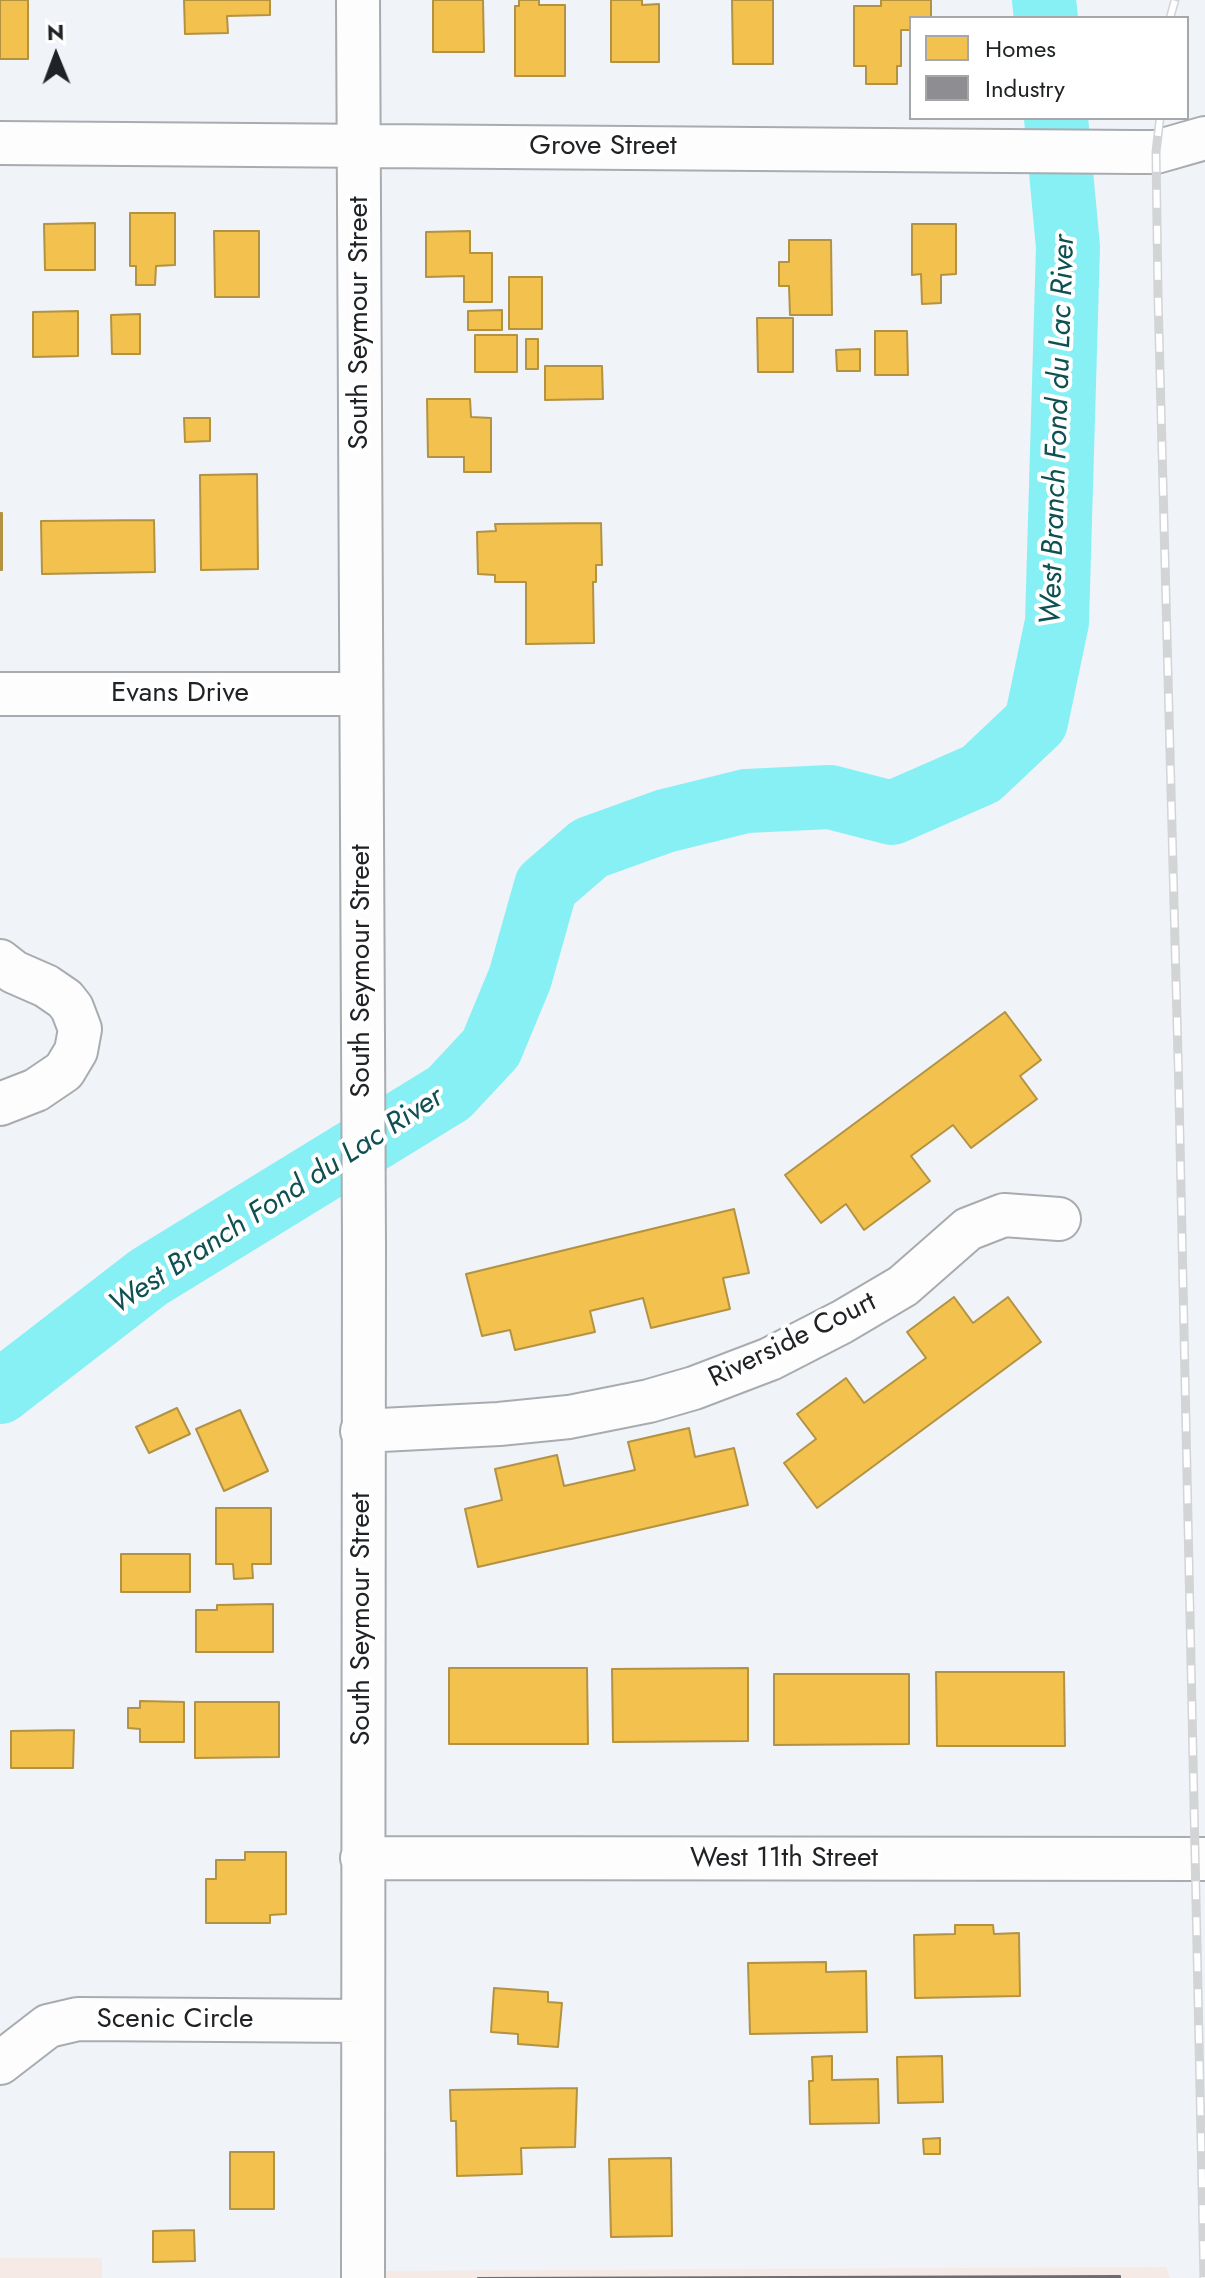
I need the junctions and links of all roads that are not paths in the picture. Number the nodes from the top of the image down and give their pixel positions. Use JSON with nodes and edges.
{"nodes":[{"id":1,"x":358,"y":0,"type":"edge"},
{"id":2,"x":1205,"y":138,"type":"edge"},
{"id":3,"x":0,"y":143,"type":"edge"},
{"id":4,"x":360,"y":146,"type":"junction"},
{"id":5,"x":0,"y":694,"type":"edge"},
{"id":6,"x":361,"y":694,"type":"junction"},
{"id":7,"x":0,"y":961,"type":"edge"},
{"id":8,"x":0,"y":1104,"type":"edge"},
{"id":9,"x":1059,"y":1219,"type":"dead end"},
{"id":10,"x":362,"y":1431,"type":"junction"},
{"id":11,"x":362,"y":1858,"type":"junction"},
{"id":12,"x":1205,"y":1859,"type":"edge"},
{"id":13,"x":363,"y":2021,"type":"junction"},
{"id":14,"x":0,"y":2063,"type":"edge"},
{"id":15,"x":363,"y":2278,"type":"edge"}],
"edges":[{"from":1,"to":4,"type":"street","name":"South Seymour Street"},
{"from":2,"to":4,"type":"street","name":"Grove Street"},
{"from":3,"to":4,"type":"street","name":"Grove Street"},
{"from":4,"to":6,"type":"street","name":"South Seymour Street"},
{"from":5,"to":6,"type":"street","name":"Evans Drive"},
{"from":6,"to":10,"type":"street","name":"South Seymour Street"},
{"from":7,"to":8,"type":"street"},
{"from":9,"to":10,"type":"street","name":"Riverside Court"},
{"from":10,"to":11,"type":"street","name":"South Seymour Street"},
{"from":11,"to":12,"type":"street","name":"West 11th Street"},
{"from":11,"to":13,"type":"street","name":"South Seymour Street"},
{"from":13,"to":14,"type":"street","name":"Scenic Circle"},
{"from":13,"to":15,"type":"street","name":"South Seymour Street"}]}
